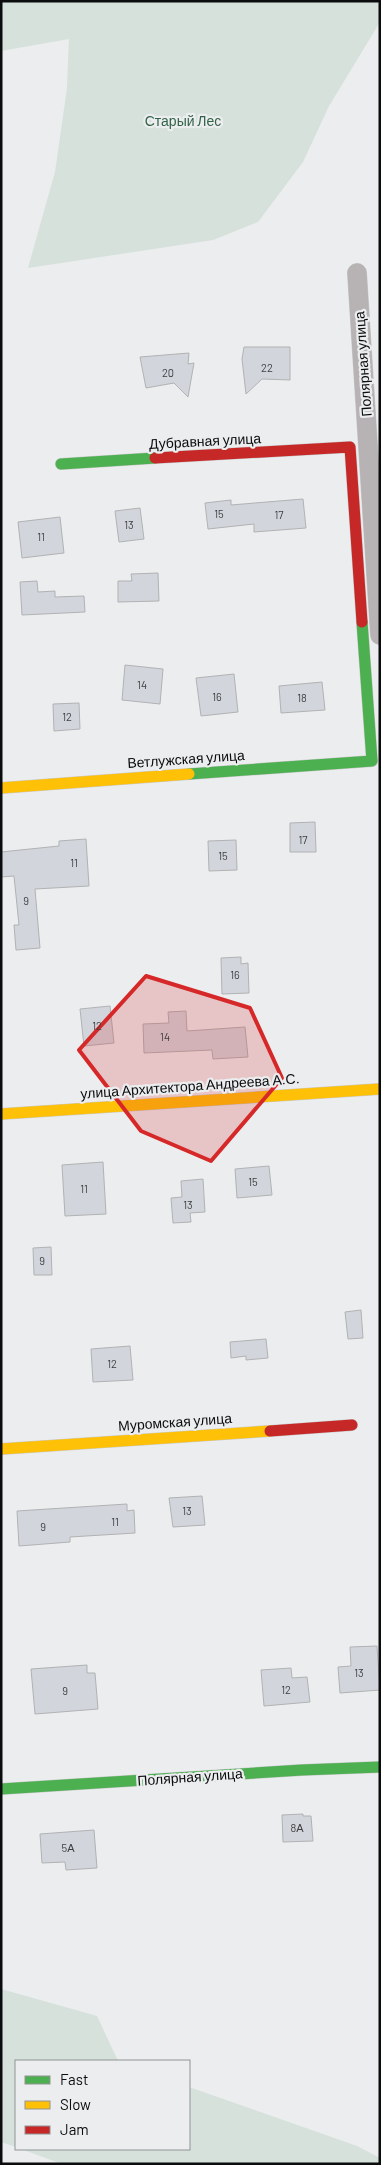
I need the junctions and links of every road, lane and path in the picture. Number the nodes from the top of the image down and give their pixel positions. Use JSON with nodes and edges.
{"nodes":[{"id":1,"x":357,"y":273,"type":"dead end"},
{"id":2,"x":61,"y":464,"type":"dead end"},
{"id":3,"x":380,"y":635,"type":"edge"},
{"id":4,"x":372,"y":761,"type":"joint"},
{"id":5,"x":1,"y":788,"type":"edge"},
{"id":6,"x":380,"y":1089,"type":"edge"},
{"id":7,"x":1,"y":1114,"type":"edge"},
{"id":8,"x":352,"y":1425,"type":"dead end"},
{"id":9,"x":1,"y":1449,"type":"edge"},
{"id":10,"x":380,"y":1767,"type":"edge"},
{"id":11,"x":1,"y":1789,"type":"edge"}],
"edges":[{"from":1,"to":3,"type":"street","name":"Полярная улица"},
{"from":2,"to":4,"type":"street","name":"Дубравная улица"},
{"from":4,"to":5,"type":"street","name":"Ветлужская улица"},
{"from":6,"to":7,"type":"street","name":"улица Архитектора Андреева А.С."},
{"from":8,"to":9,"type":"street","name":"Муромская улица"},
{"from":10,"to":11,"type":"street","name":"Полярная улица"}]}
